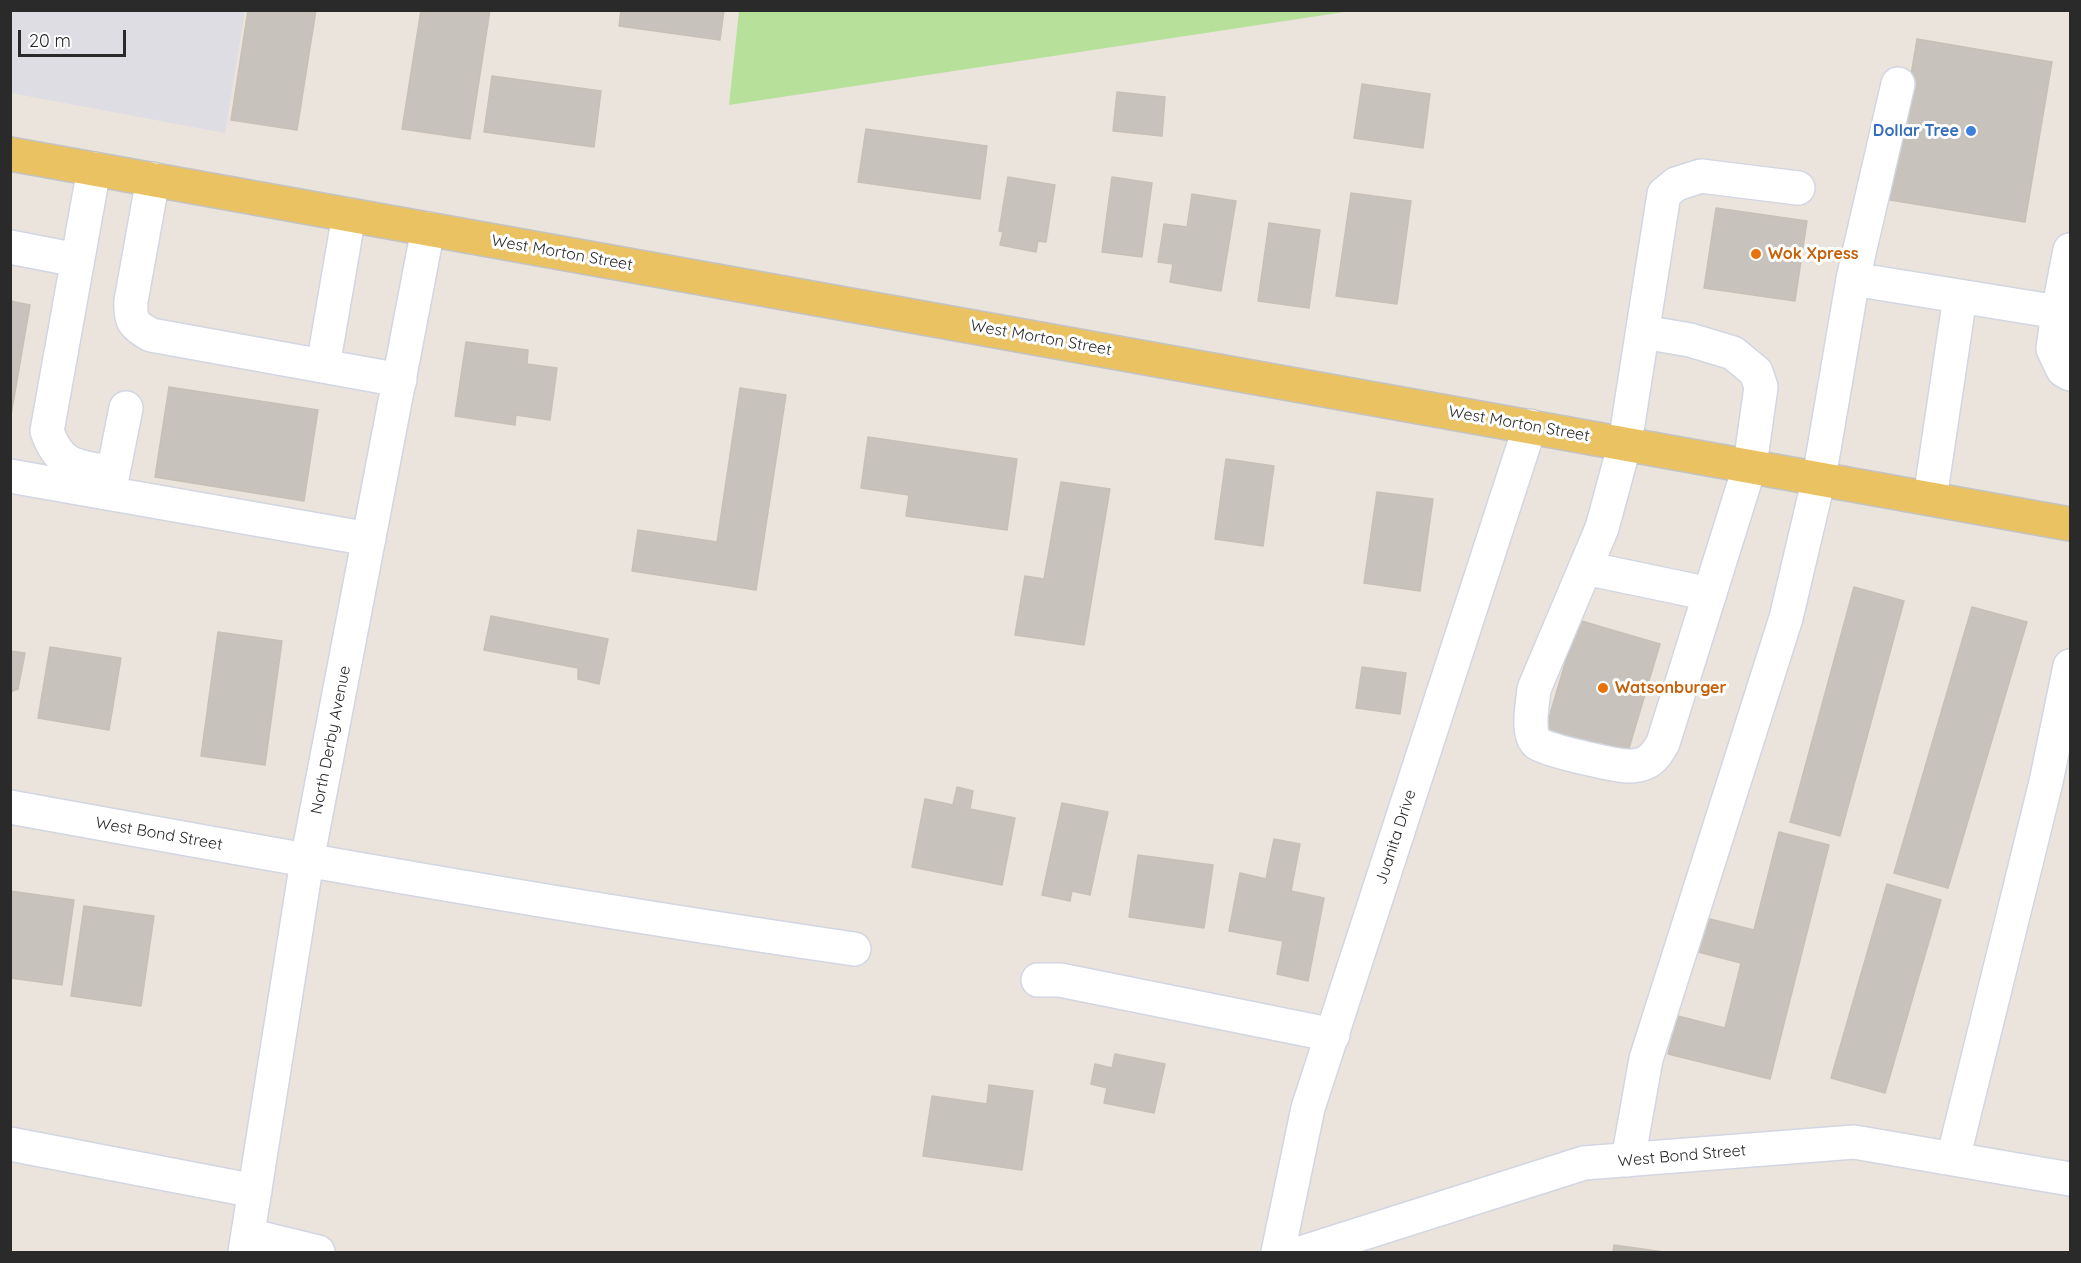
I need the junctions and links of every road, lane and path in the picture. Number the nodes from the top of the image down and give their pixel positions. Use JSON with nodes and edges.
{"nodes":[{"id":1,"x":1898,"y":84,"type":"dead end"},
{"id":2,"x":10,"y":154,"type":"edge"},
{"id":3,"x":94,"y":169,"type":"junction"},
{"id":4,"x":153,"y":179,"type":"junction"},
{"id":5,"x":1798,"y":188,"type":"dead end"},
{"id":6,"x":349,"y":215,"type":"junction"},
{"id":7,"x":428,"y":230,"type":"junction"},
{"id":8,"x":10,"y":247,"type":"edge"},
{"id":9,"x":2070,"y":250,"type":"edge"},
{"id":10,"x":77,"y":260,"type":"junction"},
{"id":11,"x":1853,"y":279,"type":"junction"},
{"id":12,"x":1960,"y":297,"type":"junction"},
{"id":13,"x":2058,"y":312,"type":"junction"},
{"id":14,"x":1643,"y":332,"type":"junction"},
{"id":15,"x":323,"y":366,"type":"junction"},
{"id":16,"x":2070,"y":374,"type":"edge"},
{"id":17,"x":399,"y":380,"type":"junction"},
{"id":18,"x":126,"y":408,"type":"dead end"},
{"id":19,"x":1530,"y":426,"type":"junction"},
{"id":20,"x":1625,"y":443,"type":"junction"},
{"id":21,"x":1750,"y":465,"type":"junction"},
{"id":22,"x":10,"y":476,"type":"edge"},
{"id":23,"x":1819,"y":478,"type":"junction"},
{"id":24,"x":111,"y":483,"type":"junction"},
{"id":25,"x":1930,"y":498,"type":"junction"},
{"id":26,"x":2070,"y":524,"type":"edge"},
{"id":27,"x":369,"y":540,"type":"junction"},
{"id":28,"x":1585,"y":568,"type":"junction"},
{"id":29,"x":1710,"y":594,"type":"junction"},
{"id":30,"x":2070,"y":666,"type":"edge"},
{"id":31,"x":10,"y":807,"type":"edge"},
{"id":32,"x":308,"y":861,"type":"junction"},
{"id":33,"x":854,"y":949,"type":"dead end"},
{"id":34,"x":1038,"y":980,"type":"dead end"},
{"id":35,"x":1333,"y":1035,"type":"junction"},
{"id":36,"x":10,"y":1144,"type":"edge"},
{"id":37,"x":1953,"y":1159,"type":"junction"},
{"id":38,"x":1628,"y":1160,"type":"junction"},
{"id":39,"x":2070,"y":1179,"type":"edge"},
{"id":40,"x":255,"y":1191,"type":"junction"},
{"id":41,"x":247,"y":1244,"type":"edge"},
{"id":42,"x":318,"y":1252,"type":"edge"},
{"id":43,"x":1278,"y":1252,"type":"edge"},
{"id":44,"x":1304,"y":1252,"type":"edge"}],
"edges":[{"from":1,"to":11,"type":"street"},
{"from":2,"to":3,"type":"main road","name":"West Morton Street"},
{"from":3,"to":4,"type":"main road","name":"West Morton Street"},
{"from":3,"to":10,"type":"street"},
{"from":4,"to":6,"type":"main road","name":"West Morton Street"},
{"from":4,"to":15,"type":"street"},
{"from":5,"to":14,"type":"street"},
{"from":6,"to":7,"type":"main road","name":"West Morton Street"},
{"from":6,"to":15,"type":"street"},
{"from":7,"to":17,"type":"street","name":"North Derby Avenue"},
{"from":7,"to":19,"type":"main road","name":"West Morton Street"},
{"from":8,"to":10,"type":"street"},
{"from":9,"to":13,"type":"street"},
{"from":10,"to":24,"type":"street"},
{"from":11,"to":12,"type":"street"},
{"from":11,"to":23,"type":"street"},
{"from":12,"to":13,"type":"street"},
{"from":12,"to":25,"type":"street"},
{"from":13,"to":16,"type":"street"},
{"from":14,"to":20,"type":"street"},
{"from":14,"to":21,"type":"street"},
{"from":15,"to":17,"type":"street"},
{"from":17,"to":27,"type":"street","name":"North Derby Avenue"},
{"from":18,"to":24,"type":"street"},
{"from":19,"to":20,"type":"main road","name":"West Morton Street"},
{"from":19,"to":35,"type":"street","name":"Juanita Drive"},
{"from":20,"to":21,"type":"main road","name":"West Morton Street"},
{"from":20,"to":28,"type":"street"},
{"from":21,"to":23,"type":"main road","name":"West Morton Street"},
{"from":21,"to":29,"type":"street"},
{"from":22,"to":24,"type":"street"},
{"from":23,"to":25,"type":"main road","name":"West Morton Street"},
{"from":23,"to":38,"type":"street"},
{"from":24,"to":27,"type":"street"},
{"from":25,"to":26,"type":"main road","name":"West Morton Street"},
{"from":27,"to":32,"type":"street","name":"North Derby Avenue"},
{"from":28,"to":29,"type":"street"},
{"from":28,"to":29,"type":"street"},
{"from":30,"to":37,"type":"street"},
{"from":31,"to":32,"type":"street","name":"West Bond Street"},
{"from":32,"to":33,"type":"street","name":"West Bond Street"},
{"from":32,"to":40,"type":"street","name":"North Derby Avenue"},
{"from":34,"to":35,"type":"street"},
{"from":35,"to":43,"type":"street","name":"Juanita Drive"},
{"from":36,"to":40,"type":"street"},
{"from":37,"to":38,"type":"street","name":"West Bond Street"},
{"from":37,"to":39,"type":"street","name":"West Bond Street"},
{"from":38,"to":44,"type":"street","name":"West Bond Street"},
{"from":40,"to":41,"type":"street","name":"North Derby Avenue"},
{"from":41,"to":42,"type":"street"}]}
